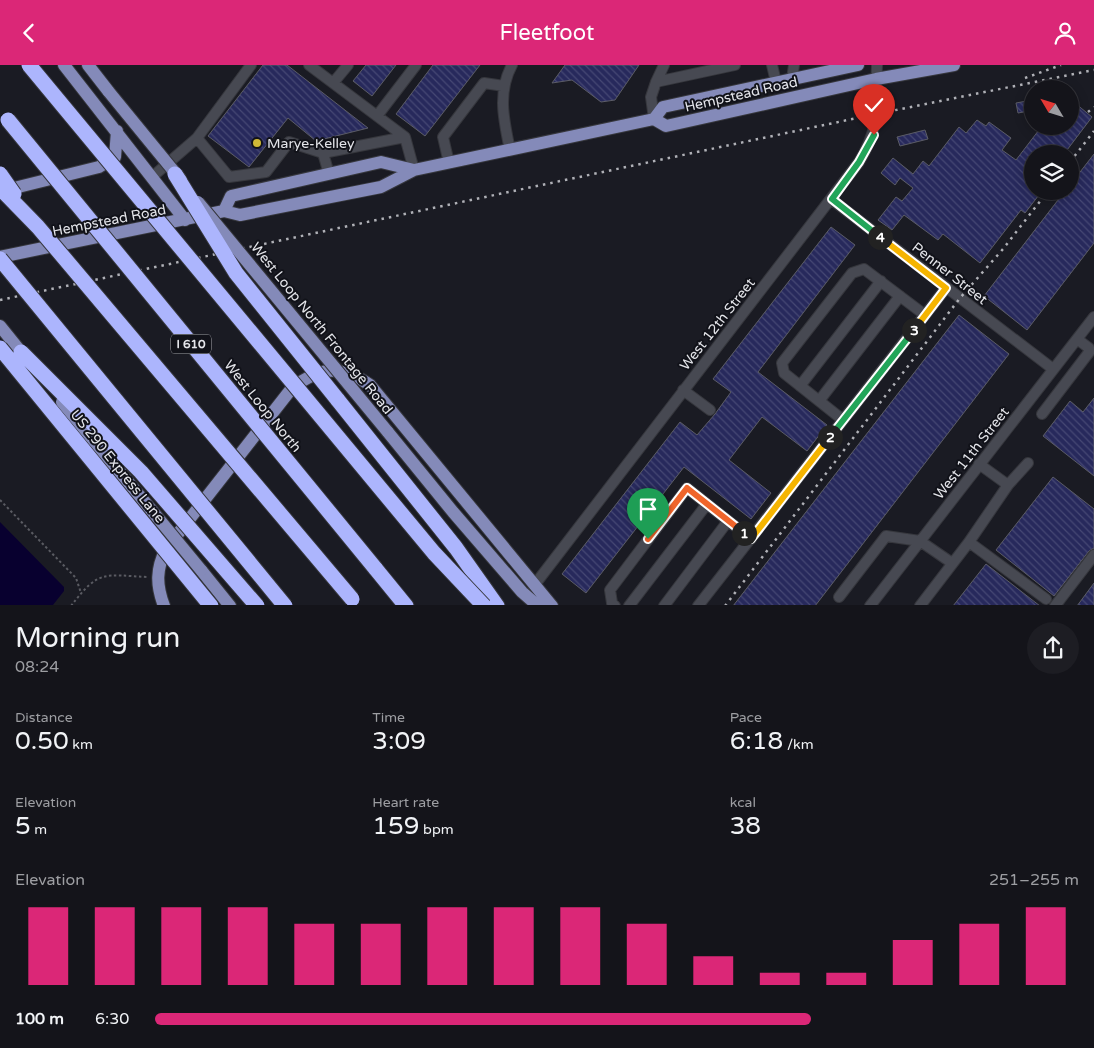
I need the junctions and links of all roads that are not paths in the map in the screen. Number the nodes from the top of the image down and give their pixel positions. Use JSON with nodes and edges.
{"nodes":[{"id":1,"x":30,"y":65,"type":"edge"},
{"id":2,"x":64,"y":65,"type":"edge"},
{"id":3,"x":88,"y":65,"type":"edge"},
{"id":4,"x":251,"y":65,"type":"edge"},
{"id":5,"x":308,"y":65,"type":"edge"},
{"id":6,"x":348,"y":65,"type":"edge"},
{"id":7,"x":416,"y":65,"type":"edge"},
{"id":8,"x":512,"y":65,"type":"edge"},
{"id":9,"x":664,"y":65,"type":"edge"},
{"id":10,"x":735,"y":65,"type":"edge"},
{"id":11,"x":772,"y":65,"type":"edge"},
{"id":12,"x":794,"y":65,"type":"edge"},
{"id":13,"x":858,"y":65,"type":"edge"},
{"id":14,"x":876,"y":65,"type":"edge"},
{"id":15,"x":954,"y":65,"type":"edge"},
{"id":16,"x":792,"y":79,"type":"junction"},
{"id":17,"x":876,"y":79,"type":"junction"},
{"id":18,"x":656,"y":82,"type":"junction"},
{"id":19,"x":776,"y":82,"type":"junction"},
{"id":20,"x":334,"y":83,"type":"junction"},
{"id":21,"x":504,"y":87,"type":"junction"},
{"id":22,"x":4,"y":116,"type":"edge"},
{"id":23,"x":377,"y":116,"type":"junction"},
{"id":24,"x":654,"y":119,"type":"junction"},
{"id":25,"x":117,"y":131,"type":"junction"},
{"id":26,"x":405,"y":137,"type":"junction"},
{"id":27,"x":197,"y":138,"type":"junction"},
{"id":28,"x":510,"y":150,"type":"junction"},
{"id":29,"x":323,"y":153,"type":"junction"},
{"id":30,"x":449,"y":163,"type":"junction"},
{"id":31,"x":414,"y":170,"type":"junction"},
{"id":32,"x":266,"y":172,"type":"junction"},
{"id":33,"x":0,"y":174,"type":"edge"},
{"id":34,"x":175,"y":174,"type":"junction"},
{"id":35,"x":330,"y":174,"type":"junction"},
{"id":36,"x":152,"y":177,"type":"junction"},
{"id":37,"x":268,"y":188,"type":"junction"},
{"id":38,"x":0,"y":190,"type":"edge"},
{"id":39,"x":832,"y":199,"type":"junction"},
{"id":40,"x":224,"y":211,"type":"junction"},
{"id":41,"x":185,"y":220,"type":"junction"},
{"id":42,"x":38,"y":227,"type":"junction"},
{"id":43,"x":0,"y":258,"type":"edge"},
{"id":44,"x":881,"y":281,"type":"junction"},
{"id":45,"x":946,"y":288,"type":"junction"},
{"id":46,"x":900,"y":296,"type":"junction"},
{"id":47,"x":925,"y":315,"type":"junction"},
{"id":48,"x":1094,"y":317,"type":"edge"},
{"id":49,"x":0,"y":326,"type":"edge"},
{"id":50,"x":1077,"y":339,"type":"junction"},
{"id":51,"x":0,"y":348,"type":"edge"},
{"id":52,"x":1092,"y":349,"type":"edge"},
{"id":53,"x":21,"y":352,"type":"junction"},
{"id":54,"x":1053,"y":369,"type":"junction"},
{"id":55,"x":800,"y":386,"type":"junction"},
{"id":56,"x":683,"y":390,"type":"junction"},
{"id":57,"x":820,"y":401,"type":"junction"},
{"id":58,"x":710,"y":410,"type":"dead end"},
{"id":59,"x":1042,"y":414,"type":"dead end"},
{"id":60,"x":843,"y":420,"type":"junction"},
{"id":61,"x":1028,"y":463,"type":"dead end"},
{"id":62,"x":979,"y":464,"type":"junction"},
{"id":63,"x":1008,"y":485,"type":"junction"},
{"id":64,"x":707,"y":504,"type":"junction"},
{"id":65,"x":728,"y":521,"type":"junction"},
{"id":66,"x":751,"y":539,"type":"junction"},
{"id":67,"x":920,"y":541,"type":"junction"},
{"id":68,"x":969,"y":542,"type":"junction"},
{"id":69,"x":1094,"y":555,"type":"edge"},
{"id":70,"x":952,"y":563,"type":"junction"},
{"id":71,"x":536,"y":583,"type":"junction"},
{"id":72,"x":839,"y":597,"type":"dead end"},
{"id":73,"x":355,"y":602,"type":"edge"},
{"id":74,"x":1051,"y":603,"type":"edge"},
{"id":75,"x":164,"y":605,"type":"edge"},
{"id":76,"x":211,"y":605,"type":"edge"},
{"id":77,"x":230,"y":605,"type":"edge"},
{"id":78,"x":256,"y":605,"type":"edge"},
{"id":79,"x":286,"y":605,"type":"edge"},
{"id":80,"x":406,"y":605,"type":"edge"},
{"id":81,"x":484,"y":605,"type":"edge"},
{"id":82,"x":497,"y":605,"type":"edge"},
{"id":83,"x":538,"y":605,"type":"edge"},
{"id":84,"x":552,"y":605,"type":"edge"},
{"id":85,"x":616,"y":605,"type":"edge"},
{"id":86,"x":629,"y":605,"type":"edge"},
{"id":87,"x":664,"y":605,"type":"edge"},
{"id":88,"x":698,"y":605,"type":"edge"},
{"id":89,"x":870,"y":605,"type":"edge"},
{"id":90,"x":920,"y":605,"type":"edge"}],
"edges":[{"from":1,"to":81,"type":"highway","bridge":true},
{"from":2,"to":25,"type":"main road"},
{"from":3,"to":34,"type":"main road","name":"West Loop North Frontage Road","bridge":true},
{"from":4,"to":27,"type":"street"},
{"from":5,"to":20,"type":"street"},
{"from":6,"to":20,"type":"street"},
{"from":7,"to":23,"type":"street"},
{"from":8,"to":21,"type":"street"},
{"from":9,"to":18,"type":"street"},
{"from":10,"to":18,"type":"street"},
{"from":11,"to":19,"type":"street"},
{"from":12,"to":16,"type":"street"},
{"from":13,"to":16,"type":"main road","name":"Hempstead Road"},
{"from":14,"to":17,"type":"street","name":"West 12th Street"},
{"from":15,"to":17,"type":"main road","name":"Hempstead Road"},
{"from":16,"to":19,"type":"main road","name":"Hempstead Road"},
{"from":17,"to":24,"type":"main road","name":"Hempstead Road"},
{"from":17,"to":39,"type":"street","name":"West 12th Street"},
{"from":18,"to":24,"type":"street"},
{"from":19,"to":24,"type":"main road","name":"Hempstead Road"},
{"from":20,"to":23,"type":"street"},
{"from":21,"to":28,"type":"street"},
{"from":21,"to":30,"type":"street"},
{"from":22,"to":80,"type":"highway","name":"West Loop North","number":"I 610","bridge":true},
{"from":23,"to":26,"type":"street"},
{"from":24,"to":28,"type":"main road","name":"Hempstead Road"},
{"from":25,"to":36,"type":"main road"},
{"from":25,"to":38,"type":"main road"},
{"from":26,"to":29,"type":"street"},
{"from":26,"to":31,"type":"street"},
{"from":27,"to":32,"type":"street"},
{"from":27,"to":36,"type":"street"},
{"from":28,"to":30,"type":"main road","name":"Hempstead Road"},
{"from":29,"to":32,"type":"street"},
{"from":29,"to":35,"type":"street"},
{"from":30,"to":31,"type":"main road","name":"Hempstead Road"},
{"from":31,"to":35,"type":"main road","name":"Hempstead Road"},
{"from":31,"to":40,"type":"main road","name":"Hempstead Road"},
{"from":32,"to":37,"type":"street"},
{"from":33,"to":42,"type":"highway","bridge":true},
{"from":34,"to":82,"type":"highway","bridge":true},
{"from":34,"to":83,"type":"main road","name":"West Loop North Frontage Road","bridge":true},
{"from":35,"to":37,"type":"main road","name":"Hempstead Road"},
{"from":36,"to":41,"type":"main road"},
{"from":37,"to":40,"type":"main road","name":"Hempstead Road"},
{"from":38,"to":42,"type":"highway","number":"I 610","bridge":true},
{"from":39,"to":45,"type":"street","name":"Penner Street"},
{"from":39,"to":56,"type":"street","name":"West 12th Street"},
{"from":40,"to":41,"type":"main road","name":"Hempstead Road"},
{"from":41,"to":43,"type":"main road","name":"Hempstead Road"},
{"from":42,"to":73,"type":"highway","number":"I 610","bridge":true},
{"from":43,"to":79,"type":"highway","bridge":true},
{"from":44,"to":46,"type":"street"},
{"from":44,"to":55,"type":"street"},
{"from":44,"to":55,"type":"street"},
{"from":45,"to":47,"type":"street"},
{"from":45,"to":54,"type":"street","name":"Penner Street"},
{"from":46,"to":47,"type":"street"},
{"from":46,"to":57,"type":"street"},
{"from":47,"to":60,"type":"street"},
{"from":48,"to":50,"type":"street","name":"West 11th Street"},
{"from":49,"to":53,"type":"main road"},
{"from":50,"to":52,"type":"street"},
{"from":50,"to":54,"type":"street","name":"West 11th Street"},
{"from":51,"to":76,"type":"highway","name":"US 290 Express Lane","bridge":true},
{"from":52,"to":59,"type":"street"},
{"from":53,"to":77,"type":"main road","bridge":true},
{"from":53,"to":78,"type":"highway","bridge":true},
{"from":54,"to":62,"type":"street","name":"West 11th Street"},
{"from":55,"to":57,"type":"street"},
{"from":56,"to":58,"type":"street"},
{"from":56,"to":71,"type":"street","name":"West 12th Street"},
{"from":57,"to":60,"type":"street"},
{"from":60,"to":66,"type":"street"},
{"from":61,"to":63,"type":"street"},
{"from":62,"to":63,"type":"street"},
{"from":62,"to":67,"type":"street","name":"West 11th Street"},
{"from":63,"to":68,"type":"street"},
{"from":64,"to":65,"type":"street"},
{"from":64,"to":85,"type":"street"},
{"from":64,"to":86,"type":"street"},
{"from":65,"to":66,"type":"street"},
{"from":65,"to":87,"type":"street"},
{"from":66,"to":88,"type":"street"},
{"from":67,"to":70,"type":"street"},
{"from":67,"to":72,"type":"street"},
{"from":67,"to":89,"type":"street","name":"West 11th Street"},
{"from":68,"to":70,"type":"street"},
{"from":68,"to":74,"type":"street"},
{"from":69,"to":74,"type":"street"},
{"from":70,"to":90,"type":"street"},
{"from":71,"to":75,"type":"main road"},
{"from":71,"to":84,"type":"main road"}]}
